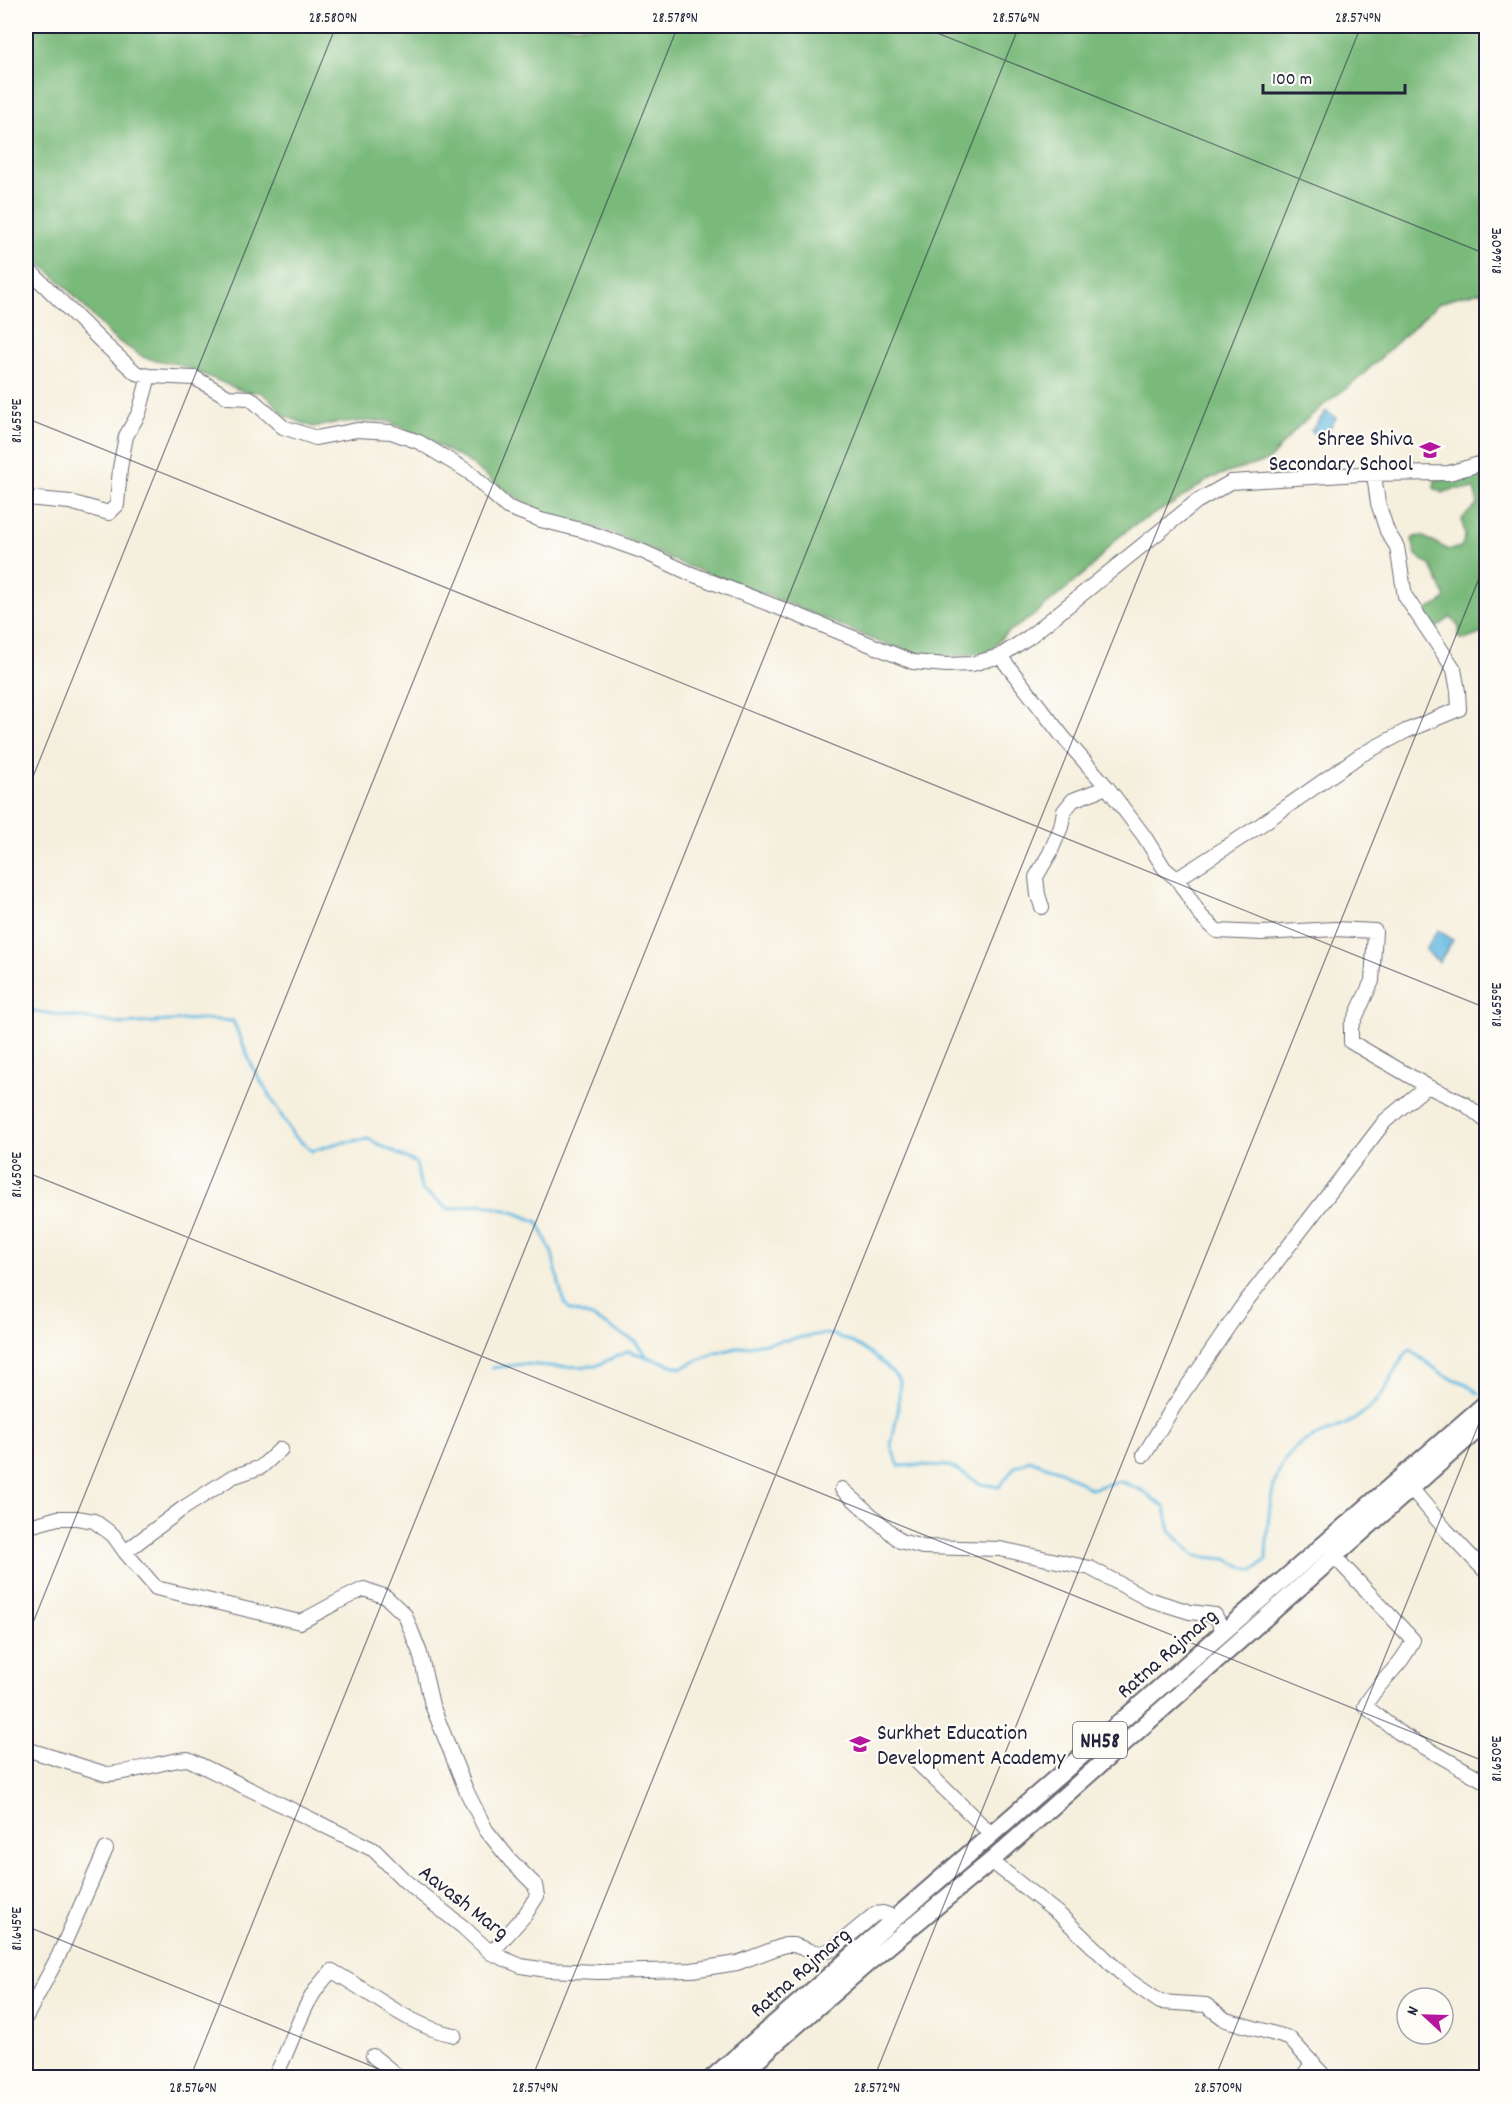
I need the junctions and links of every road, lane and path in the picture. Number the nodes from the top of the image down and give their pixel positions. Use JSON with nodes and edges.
{"nodes":[{"id":1,"x":26,"y":267,"type":"edge"},
{"id":2,"x":149,"y":376,"type":"junction"},
{"id":3,"x":1486,"y":462,"type":"edge"},
{"id":4,"x":1374,"y":475,"type":"junction"},
{"id":5,"x":26,"y":498,"type":"edge"},
{"id":6,"x":1000,"y":656,"type":"junction"},
{"id":7,"x":1107,"y":787,"type":"junction"},
{"id":8,"x":1177,"y":879,"type":"junction"},
{"id":9,"x":1042,"y":907,"type":"dead end"},
{"id":10,"x":1426,"y":1086,"type":"junction"},
{"id":11,"x":1486,"y":1120,"type":"edge"},
{"id":12,"x":1486,"y":1403,"type":"edge"},
{"id":13,"x":1486,"y":1422,"type":"edge"},
{"id":14,"x":281,"y":1449,"type":"dead end"},
{"id":15,"x":1144,"y":1455,"type":"dead end"},
{"id":16,"x":1411,"y":1488,"type":"junction"},
{"id":17,"x":842,"y":1489,"type":"dead end"},
{"id":18,"x":26,"y":1527,"type":"edge"},
{"id":19,"x":125,"y":1552,"type":"junction"},
{"id":20,"x":1334,"y":1556,"type":"junction"},
{"id":21,"x":1486,"y":1572,"type":"edge"},
{"id":22,"x":1224,"y":1632,"type":"junction"},
{"id":23,"x":26,"y":1749,"type":"edge"},
{"id":24,"x":916,"y":1761,"type":"dead end"},
{"id":25,"x":1486,"y":1782,"type":"edge"},
{"id":26,"x":992,"y":1834,"type":"junction"},
{"id":27,"x":106,"y":1849,"type":"dead end"},
{"id":28,"x":991,"y":1861,"type":"junction"},
{"id":29,"x":894,"y":1917,"type":"junction"},
{"id":30,"x":491,"y":1953,"type":"junction"},
{"id":31,"x":26,"y":2017,"type":"edge"},
{"id":32,"x":454,"y":2035,"type":"dead end"},
{"id":33,"x":373,"y":2056,"type":"dead end"},
{"id":34,"x":1313,"y":2062,"type":"junction"},
{"id":35,"x":274,"y":2078,"type":"edge"},
{"id":36,"x":400,"y":2078,"type":"edge"},
{"id":37,"x":712,"y":2078,"type":"edge"},
{"id":38,"x":736,"y":2078,"type":"edge"},
{"id":39,"x":1302,"y":2078,"type":"edge"},
{"id":40,"x":1326,"y":2078,"type":"edge"}],
"edges":[{"from":1,"to":2,"type":"street"},
{"from":2,"to":5,"type":"street"},
{"from":2,"to":6,"type":"street"},
{"from":3,"to":4,"type":"street"},
{"from":4,"to":6,"type":"street"},
{"from":4,"to":8,"type":"street"},
{"from":6,"to":7,"type":"street"},
{"from":7,"to":8,"type":"street"},
{"from":7,"to":9,"type":"street"},
{"from":8,"to":10,"type":"street"},
{"from":10,"to":11,"type":"street"},
{"from":10,"to":15,"type":"street"},
{"from":12,"to":22,"type":"main road","name":"Ratna Rajmarg","number":"NH58"},
{"from":13,"to":16,"type":"main road","name":"Ratna Rajmarg","number":"NH58"},
{"from":14,"to":19,"type":"street"},
{"from":16,"to":20,"type":"main road","name":"Ratna Rajmarg","number":"NH58"},
{"from":16,"to":21,"type":"street"},
{"from":17,"to":22,"type":"street"},
{"from":18,"to":19,"type":"street"},
{"from":19,"to":30,"type":"street"},
{"from":20,"to":25,"type":"street"},
{"from":20,"to":28,"type":"main road","name":"Ratna Rajmarg","number":"NH58"},
{"from":22,"to":26,"type":"main road","name":"Ratna Rajmarg","number":"NH58"},
{"from":23,"to":30,"type":"street","name":"Aavash Marg"},
{"from":24,"to":26,"type":"street"},
{"from":26,"to":29,"type":"main road","name":"Ratna Rajmarg","number":"NH58"},
{"from":27,"to":31,"type":"street"},
{"from":28,"to":34,"type":"street"},
{"from":28,"to":38,"type":"main road","name":"Ratna Rajmarg","number":"NH58"},
{"from":29,"to":30,"type":"street","name":"Aavash Marg"},
{"from":29,"to":37,"type":"main road","name":"Ratna Rajmarg","number":"NH58"},
{"from":32,"to":35,"type":"street"},
{"from":33,"to":36,"type":"street"},
{"from":34,"to":39,"type":"street"},
{"from":34,"to":40,"type":"street"}]}
